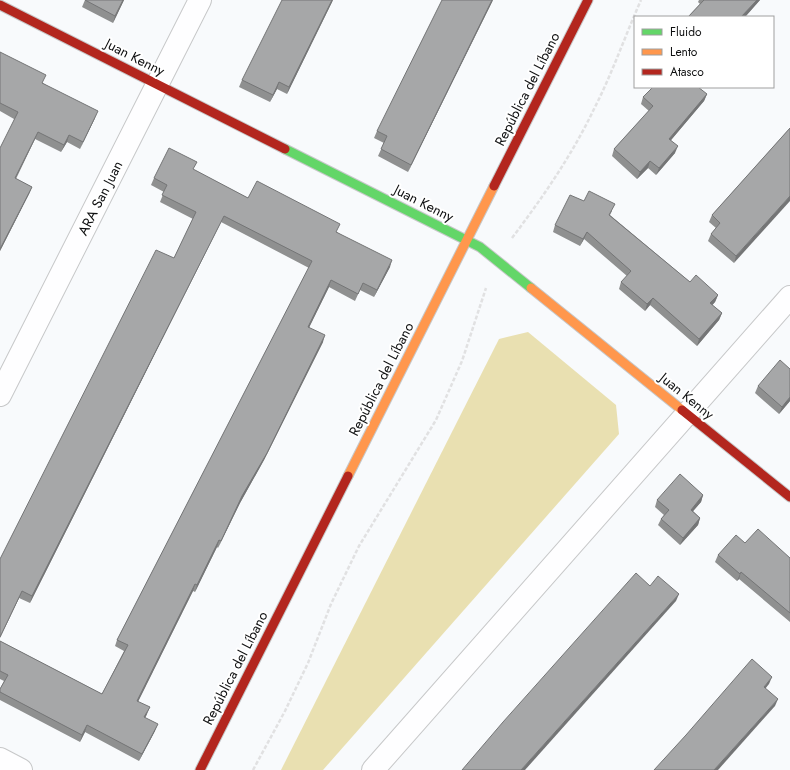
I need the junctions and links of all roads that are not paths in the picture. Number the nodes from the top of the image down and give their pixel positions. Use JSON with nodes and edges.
{"nodes":[{"id":1,"x":200,"y":0,"type":"edge"},
{"id":2,"x":588,"y":0,"type":"edge"},
{"id":3,"x":0,"y":5,"type":"edge"},
{"id":4,"x":157,"y":84,"type":"junction"},
{"id":5,"x":467,"y":240,"type":"junction"},
{"id":6,"x":790,"y":297,"type":"edge"},
{"id":7,"x":0,"y":396,"type":"edge"},
{"id":8,"x":687,"y":414,"type":"junction"},
{"id":9,"x":790,"y":498,"type":"edge"},
{"id":10,"x":0,"y":759,"type":"edge"},
{"id":11,"x":21,"y":770,"type":"edge"},
{"id":12,"x":200,"y":770,"type":"edge"},
{"id":13,"x":373,"y":770,"type":"edge"}],
"edges":[{"from":1,"to":4,"type":"street","name":"ARA San Juan"},
{"from":2,"to":5,"type":"street","name":"República del Líbano"},
{"from":3,"to":4,"type":"street","name":"Juan Kenny"},
{"from":4,"to":5,"type":"street","name":"Juan Kenny"},
{"from":4,"to":7,"type":"street","name":"ARA San Juan"},
{"from":5,"to":8,"type":"street","name":"Juan Kenny"},
{"from":5,"to":12,"type":"street","name":"República del Líbano"},
{"from":6,"to":8,"type":"street"},
{"from":8,"to":9,"type":"street","name":"Juan Kenny"},
{"from":8,"to":13,"type":"street"},
{"from":10,"to":11,"type":"street"}]}
